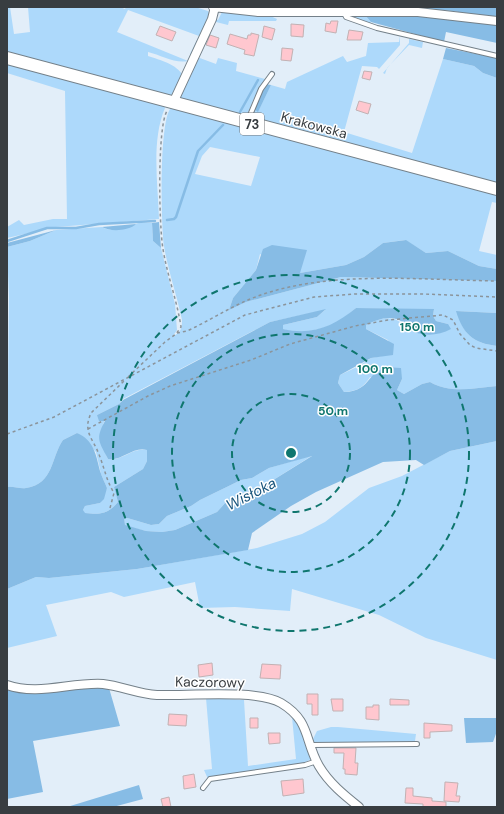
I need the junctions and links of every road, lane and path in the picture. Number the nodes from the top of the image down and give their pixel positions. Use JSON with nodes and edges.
{"nodes":[{"id":1,"x":214,"y":7,"type":"edge"},
{"id":2,"x":343,"y":11,"type":"junction"},
{"id":3,"x":497,"y":20,"type":"edge"},
{"id":4,"x":497,"y":56,"type":"edge"},
{"id":5,"x":7,"y":58,"type":"edge"},
{"id":6,"x":272,"y":74,"type":"dead end"},
{"id":7,"x":172,"y":103,"type":"junction"},
{"id":8,"x":247,"y":122,"type":"junction"},
{"id":9,"x":497,"y":189,"type":"edge"},
{"id":10,"x":497,"y":281,"type":"edge"},
{"id":11,"x":497,"y":297,"type":"edge"},
{"id":12,"x":177,"y":333,"type":"junction"},
{"id":13,"x":497,"y":351,"type":"edge"},
{"id":14,"x":126,"y":379,"type":"junction"},
{"id":15,"x":88,"y":429,"type":"junction"},
{"id":16,"x":7,"y":434,"type":"edge"},
{"id":17,"x":110,"y":508,"type":"dead end"},
{"id":18,"x":7,"y":685,"type":"edge"},
{"id":19,"x":417,"y":744,"type":"dead end"},
{"id":20,"x":312,"y":745,"type":"junction"},
{"id":21,"x":317,"y":761,"type":"junction"},
{"id":22,"x":202,"y":788,"type":"dead end"},
{"id":23,"x":360,"y":807,"type":"edge"}],
"edges":[{"from":1,"to":2,"type":"street"},
{"from":1,"to":7,"type":"street"},
{"from":2,"to":3,"type":"street"},
{"from":2,"to":4,"type":"lane"},
{"from":5,"to":7,"type":"main road","name":"Krakowska","number":"73"},
{"from":6,"to":8,"type":"lane"},
{"from":7,"to":8,"type":"main road","name":"Krakowska","number":"73"},
{"from":7,"to":12,"type":"path"},
{"from":8,"to":9,"type":"main road","name":"Krakowska","number":"73"},
{"from":10,"to":12,"type":"path"},
{"from":11,"to":14,"type":"path"},
{"from":12,"to":14,"type":"path"},
{"from":13,"to":15,"type":"path"},
{"from":14,"to":15,"type":"path"},
{"from":14,"to":16,"type":"path"},
{"from":15,"to":17,"type":"path"},
{"from":18,"to":20,"type":"street","name":"Kaczorowy"},
{"from":19,"to":20,"type":"lane"},
{"from":20,"to":21,"type":"street","name":"Kaczorowy"},
{"from":21,"to":22,"type":"lane"},
{"from":21,"to":23,"type":"street","name":"Kaczorowy"}]}
